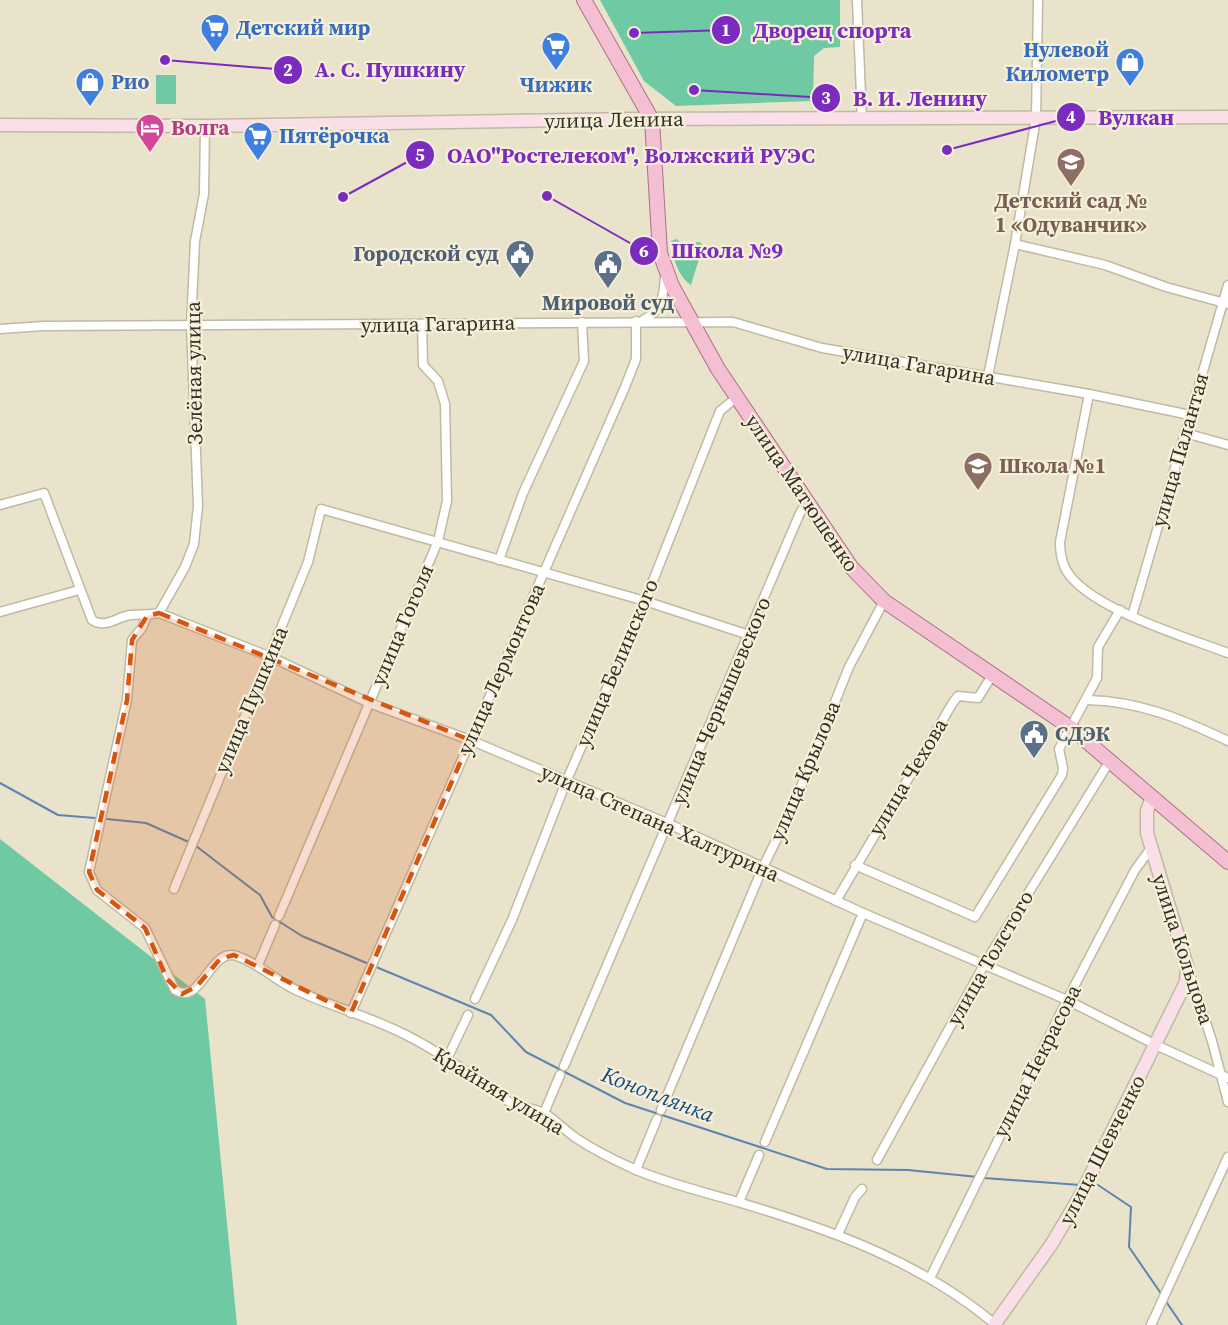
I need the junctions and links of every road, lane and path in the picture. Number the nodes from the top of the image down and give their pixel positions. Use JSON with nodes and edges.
{"nodes":[{"id":1,"x":584,"y":0,"type":"edge"},
{"id":2,"x":857,"y":0,"type":"edge"},
{"id":3,"x":1038,"y":0,"type":"edge"},
{"id":4,"x":1228,"y":117,"type":"edge"},
{"id":5,"x":1036,"y":118,"type":"junction"},
{"id":6,"x":862,"y":119,"type":"junction"},
{"id":7,"x":652,"y":120,"type":"junction"},
{"id":8,"x":0,"y":125,"type":"edge"},
{"id":9,"x":205,"y":126,"type":"junction"},
{"id":10,"x":1015,"y":244,"type":"junction"},
{"id":11,"x":665,"y":272,"type":"junction"},
{"id":12,"x":1228,"y":285,"type":"edge"},
{"id":13,"x":1225,"y":303,"type":"edge"},
{"id":14,"x":638,"y":321,"type":"junction"},
{"id":15,"x":582,"y":322,"type":"junction"},
{"id":16,"x":690,"y":322,"type":"junction"},
{"id":17,"x":422,"y":324,"type":"junction"},
{"id":18,"x":191,"y":325,"type":"junction"},
{"id":19,"x":0,"y":329,"type":"edge"},
{"id":20,"x":988,"y":376,"type":"junction"},
{"id":21,"x":1089,"y":394,"type":"junction"},
{"id":22,"x":737,"y":397,"type":"junction"},
{"id":23,"x":1190,"y":415,"type":"junction"},
{"id":24,"x":1185,"y":433,"type":"junction"},
{"id":25,"x":1228,"y":444,"type":"edge"},
{"id":26,"x":807,"y":502,"type":"junction"},
{"id":27,"x":0,"y":505,"type":"edge"},
{"id":28,"x":438,"y":542,"type":"junction"},
{"id":29,"x":499,"y":560,"type":"junction"},
{"id":30,"x":544,"y":574,"type":"junction"},
{"id":31,"x":79,"y":590,"type":"junction"},
{"id":32,"x":645,"y":601,"type":"junction"},
{"id":33,"x":884,"y":601,"type":"junction"},
{"id":34,"x":1120,"y":610,"type":"junction"},
{"id":35,"x":0,"y":612,"type":"edge"},
{"id":36,"x":159,"y":613,"type":"junction"},
{"id":37,"x":147,"y":616,"type":"junction"},
{"id":38,"x":1132,"y":616,"type":"junction"},
{"id":39,"x":749,"y":635,"type":"junction"},
{"id":40,"x":1228,"y":653,"type":"edge"},
{"id":41,"x":271,"y":657,"type":"junction"},
{"id":42,"x":993,"y":675,"type":"junction"},
{"id":43,"x":1087,"y":700,"type":"junction"},
{"id":44,"x":369,"y":703,"type":"junction"},
{"id":45,"x":1071,"y":728,"type":"junction"},
{"id":46,"x":470,"y":740,"type":"junction"},
{"id":47,"x":1228,"y":741,"type":"edge"},
{"id":48,"x":1111,"y":759,"type":"junction"},
{"id":49,"x":566,"y":782,"type":"junction"},
{"id":50,"x":1152,"y":797,"type":"junction"},
{"id":51,"x":669,"y":824,"type":"junction"},
{"id":52,"x":1151,"y":848,"type":"junction"},
{"id":53,"x":1228,"y":862,"type":"edge"},
{"id":54,"x":855,"y":865,"type":"junction"},
{"id":55,"x":764,"y":867,"type":"junction"},
{"id":56,"x":174,"y":889,"type":"dead end"},
{"id":57,"x":836,"y":901,"type":"junction"},
{"id":58,"x":862,"y":913,"type":"junction"},
{"id":59,"x":279,"y":916,"type":"dead end"},
{"id":60,"x":275,"y":925,"type":"dead end"},
{"id":61,"x":258,"y":965,"type":"junction"},
{"id":62,"x":984,"y":965,"type":"junction"},
{"id":63,"x":1187,"y":966,"type":"junction"},
{"id":64,"x":475,"y":999,"type":"dead end"},
{"id":65,"x":1067,"y":1000,"type":"junction"},
{"id":66,"x":351,"y":1013,"type":"junction"},
{"id":67,"x":468,"y":1015,"type":"dead end"},
{"id":68,"x":1156,"y":1046,"type":"junction"},
{"id":69,"x":447,"y":1059,"type":"junction"},
{"id":70,"x":564,"y":1066,"type":"dead end"},
{"id":71,"x":560,"y":1075,"type":"dead end"},
{"id":72,"x":1224,"y":1076,"type":"edge"},
{"id":73,"x":1228,"y":1102,"type":"edge"},
{"id":74,"x":661,"y":1110,"type":"dead end"},
{"id":75,"x":544,"y":1113,"type":"junction"},
{"id":76,"x":657,"y":1119,"type":"dead end"},
{"id":77,"x":765,"y":1142,"type":"dead end"},
{"id":78,"x":759,"y":1155,"type":"dead end"},
{"id":79,"x":1228,"y":1157,"type":"edge"},
{"id":80,"x":877,"y":1160,"type":"dead end"},
{"id":81,"x":636,"y":1170,"type":"junction"},
{"id":82,"x":862,"y":1189,"type":"dead end"},
{"id":83,"x":739,"y":1202,"type":"junction"},
{"id":84,"x":838,"y":1234,"type":"junction"},
{"id":85,"x":930,"y":1278,"type":"junction"},
{"id":86,"x":995,"y":1324,"type":"edge"},
{"id":87,"x":1151,"y":1325,"type":"edge"}],
"edges":[{"from":1,"to":7,"type":"main road"},
{"from":2,"to":6,"type":"street"},
{"from":3,"to":5,"type":"street"},
{"from":4,"to":5,"type":"main road","name":"улица Ленина"},
{"from":5,"to":6,"type":"main road","name":"улица Ленина"},
{"from":5,"to":10,"type":"street"},
{"from":6,"to":7,"type":"main road","name":"улица Ленина"},
{"from":7,"to":9,"type":"main road","name":"улица Ленина"},
{"from":7,"to":11,"type":"main road","name":"улица Матюшенко"},
{"from":8,"to":9,"type":"main road","name":"улица Ленина"},
{"from":9,"to":18,"type":"street","name":"Зелёная улица"},
{"from":10,"to":13,"type":"street"},
{"from":10,"to":20,"type":"street"},
{"from":11,"to":14,"type":"street"},
{"from":11,"to":16,"type":"main road","name":"улица Матюшенко"},
{"from":12,"to":13,"type":"street","name":"улица Палантая"},
{"from":13,"to":23,"type":"street","name":"улица Палантая"},
{"from":14,"to":15,"type":"street","name":"улица Гагарина"},
{"from":14,"to":16,"type":"street","name":"улица Гагарина"},
{"from":14,"to":30,"type":"street","name":"улица Лермонтова"},
{"from":15,"to":17,"type":"street","name":"улица Гагарина"},
{"from":15,"to":29,"type":"street"},
{"from":16,"to":20,"type":"street","name":"улица Гагарина"},
{"from":16,"to":22,"type":"main road","name":"улица Матюшенко"},
{"from":17,"to":18,"type":"street","name":"улица Гагарина"},
{"from":17,"to":28,"type":"street","name":"улица Гоголя"},
{"from":18,"to":19,"type":"street","name":"улица Гагарина"},
{"from":18,"to":36,"type":"street","name":"Зелёная улица"},
{"from":20,"to":21,"type":"street","name":"улица Гагарина"},
{"from":21,"to":23,"type":"street","name":"улица Гагарина"},
{"from":21,"to":34,"type":"street"},
{"from":22,"to":26,"type":"main road","name":"улица Матюшенко"},
{"from":22,"to":32,"type":"street","name":"улица Белинского"},
{"from":23,"to":24,"type":"street","name":"улица Палантая"},
{"from":24,"to":25,"type":"street"},
{"from":24,"to":38,"type":"street","name":"улица Палантая"},
{"from":26,"to":33,"type":"main road","name":"улица Матюшенко"},
{"from":26,"to":39,"type":"street","name":"улица Чернышевского"},
{"from":27,"to":31,"type":"street"},
{"from":28,"to":29,"type":"street"},
{"from":28,"to":41,"type":"street","name":"улица Пушкина"},
{"from":28,"to":44,"type":"street","name":"улица Гоголя"},
{"from":29,"to":30,"type":"street"},
{"from":30,"to":32,"type":"street"},
{"from":30,"to":46,"type":"street","name":"улица Лермонтова"},
{"from":31,"to":35,"type":"street"},
{"from":31,"to":37,"type":"street"},
{"from":32,"to":39,"type":"street"},
{"from":32,"to":49,"type":"street","name":"улица Белинского"},
{"from":33,"to":42,"type":"main road","name":"улица Матюшенко"},
{"from":33,"to":55,"type":"street","name":"улица Крылова"},
{"from":34,"to":38,"type":"street"},
{"from":34,"to":43,"type":"street"},
{"from":36,"to":37,"type":"street"},
{"from":36,"to":41,"type":"street","name":"улица Степана Халтурина"},
{"from":37,"to":61,"type":"street","name":"Крайняя улица"},
{"from":38,"to":40,"type":"street"},
{"from":39,"to":51,"type":"street","name":"улица Чернышевского"},
{"from":41,"to":44,"type":"street","name":"улица Степана Халтурина"},
{"from":41,"to":56,"type":"street","name":"улица Пушкина"},
{"from":42,"to":45,"type":"main road","name":"улица Матюшенко"},
{"from":42,"to":54,"type":"street","name":"улица Чехова"},
{"from":43,"to":45,"type":"street"},
{"from":43,"to":47,"type":"street"},
{"from":44,"to":46,"type":"street","name":"улица Степана Халтурина"},
{"from":44,"to":59,"type":"street","name":"улица Гоголя"},
{"from":45,"to":48,"type":"main road","name":"улица Матюшенко"},
{"from":45,"to":54,"type":"street"},
{"from":46,"to":49,"type":"street","name":"улица Степана Халтурина"},
{"from":46,"to":66,"type":"street","name":"улица Лермонтова"},
{"from":48,"to":50,"type":"main road","name":"улица Матюшенко"},
{"from":48,"to":62,"type":"street","name":"улица Толстого"},
{"from":49,"to":51,"type":"street","name":"улица Степана Халтурина"},
{"from":49,"to":64,"type":"street","name":"улица Белинского"},
{"from":50,"to":52,"type":"main road","name":"улица Кольцова"},
{"from":50,"to":53,"type":"main road","name":"улица Матюшенко"},
{"from":51,"to":55,"type":"street","name":"улица Степана Халтурина"},
{"from":51,"to":70,"type":"street","name":"улица Чернышевского"},
{"from":52,"to":63,"type":"main road","name":"улица Кольцова"},
{"from":52,"to":65,"type":"street","name":"улица Некрасова"},
{"from":54,"to":57,"type":"street","name":"улица Чехова"},
{"from":55,"to":57,"type":"street","name":"улица Степана Халтурина"},
{"from":55,"to":74,"type":"street","name":"улица Крылова"},
{"from":57,"to":58,"type":"street","name":"улица Степана Халтурина"},
{"from":58,"to":62,"type":"street","name":"улица Степана Халтурина"},
{"from":58,"to":77,"type":"street"},
{"from":60,"to":61,"type":"street"},
{"from":61,"to":66,"type":"street","name":"Крайняя улица"},
{"from":62,"to":65,"type":"street","name":"улица Степана Халтурина"},
{"from":62,"to":80,"type":"street","name":"улица Толстого"},
{"from":63,"to":68,"type":"main road","name":"улица Шевченко"},
{"from":63,"to":72,"type":"street","name":"улица Кольцова"},
{"from":65,"to":68,"type":"street","name":"улица Степана Халтурина"},
{"from":65,"to":85,"type":"street","name":"улица Некрасова"},
{"from":66,"to":69,"type":"street","name":"Крайняя улица"},
{"from":67,"to":69,"type":"street"},
{"from":68,"to":72,"type":"street","name":"улица Степана Халтурина"},
{"from":68,"to":86,"type":"main road","name":"улица Шевченко"},
{"from":69,"to":75,"type":"street","name":"Крайняя улица"},
{"from":71,"to":75,"type":"street"},
{"from":72,"to":73,"type":"street","name":"улица Кольцова"},
{"from":75,"to":81,"type":"street","name":"Крайняя улица"},
{"from":76,"to":81,"type":"street"},
{"from":78,"to":83,"type":"street"},
{"from":79,"to":87,"type":"street"},
{"from":81,"to":83,"type":"street","name":"Крайняя улица"},
{"from":82,"to":84,"type":"street"},
{"from":83,"to":84,"type":"street","name":"Крайняя улица"},
{"from":84,"to":85,"type":"street","name":"Крайняя улица"},
{"from":85,"to":86,"type":"street","name":"Крайняя улица"}]}
